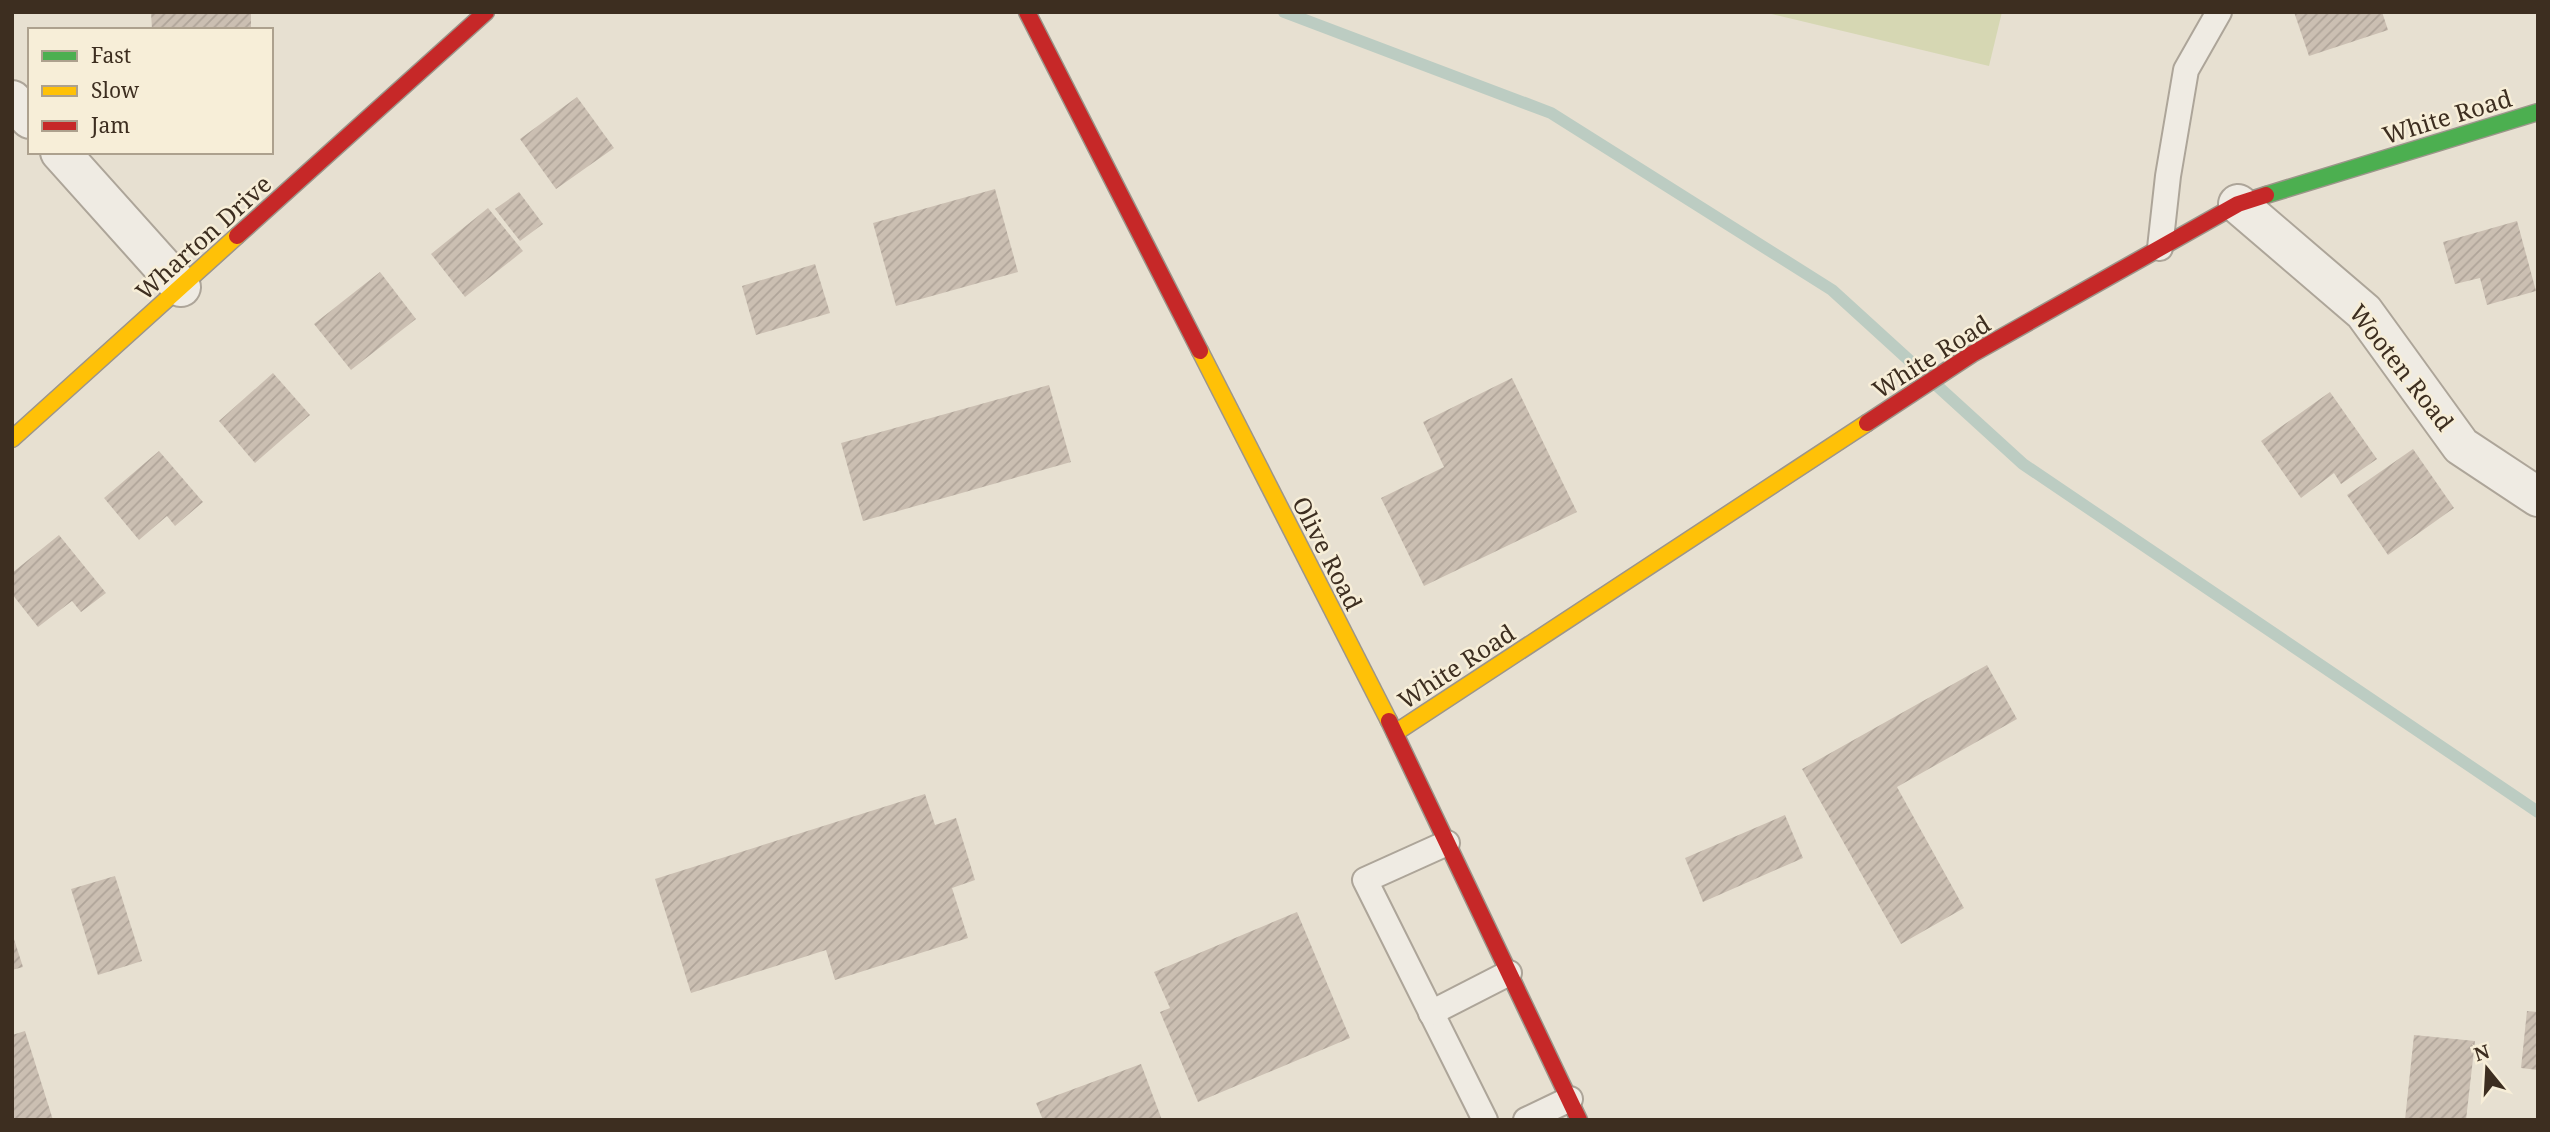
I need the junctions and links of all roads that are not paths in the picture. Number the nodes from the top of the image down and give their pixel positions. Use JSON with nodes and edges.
{"nodes":[{"id":1,"x":486,"y":12,"type":"edge"},
{"id":2,"x":1027,"y":12,"type":"edge"},
{"id":3,"x":2219,"y":12,"type":"edge"},
{"id":4,"x":12,"y":100,"type":"edge"},
{"id":5,"x":2538,"y":112,"type":"edge"},
{"id":6,"x":28,"y":117,"type":"edge"},
{"id":7,"x":62,"y":154,"type":"edge"},
{"id":8,"x":2238,"y":204,"type":"junction"},
{"id":9,"x":2160,"y":248,"type":"junction"},
{"id":10,"x":181,"y":287,"type":"junction"},
{"id":11,"x":12,"y":439,"type":"edge"},
{"id":12,"x":2538,"y":497,"type":"edge"},
{"id":13,"x":1395,"y":733,"type":"junction"},
{"id":14,"x":1447,"y":843,"type":"junction"},
{"id":15,"x":1509,"y":973,"type":"junction"},
{"id":16,"x":1431,"y":1013,"type":"junction"},
{"id":17,"x":1574,"y":1110,"type":"edge"},
{"id":18,"x":1485,"y":1120,"type":"edge"},
{"id":19,"x":1526,"y":1120,"type":"edge"}],
"edges":[{"from":1,"to":10,"type":"street","name":"Wharton Drive"},
{"from":2,"to":13,"type":"street","name":"Olive Road"},
{"from":3,"to":9,"type":"lane"},
{"from":4,"to":6,"type":"street"},
{"from":5,"to":8,"type":"street","name":"White Road"},
{"from":7,"to":10,"type":"street"},
{"from":8,"to":9,"type":"street","name":"White Road"},
{"from":8,"to":12,"type":"street","name":"Wooten Road"},
{"from":9,"to":13,"type":"street","name":"White Road"},
{"from":10,"to":11,"type":"street","name":"Wharton Drive"},
{"from":13,"to":14,"type":"street","name":"Olive Road"},
{"from":14,"to":15,"type":"street","name":"Olive Road"},
{"from":14,"to":16,"type":"lane"},
{"from":15,"to":16,"type":"lane"},
{"from":15,"to":17,"type":"street","name":"Olive Road"},
{"from":16,"to":18,"type":"lane"},
{"from":17,"to":19,"type":"lane"}]}
